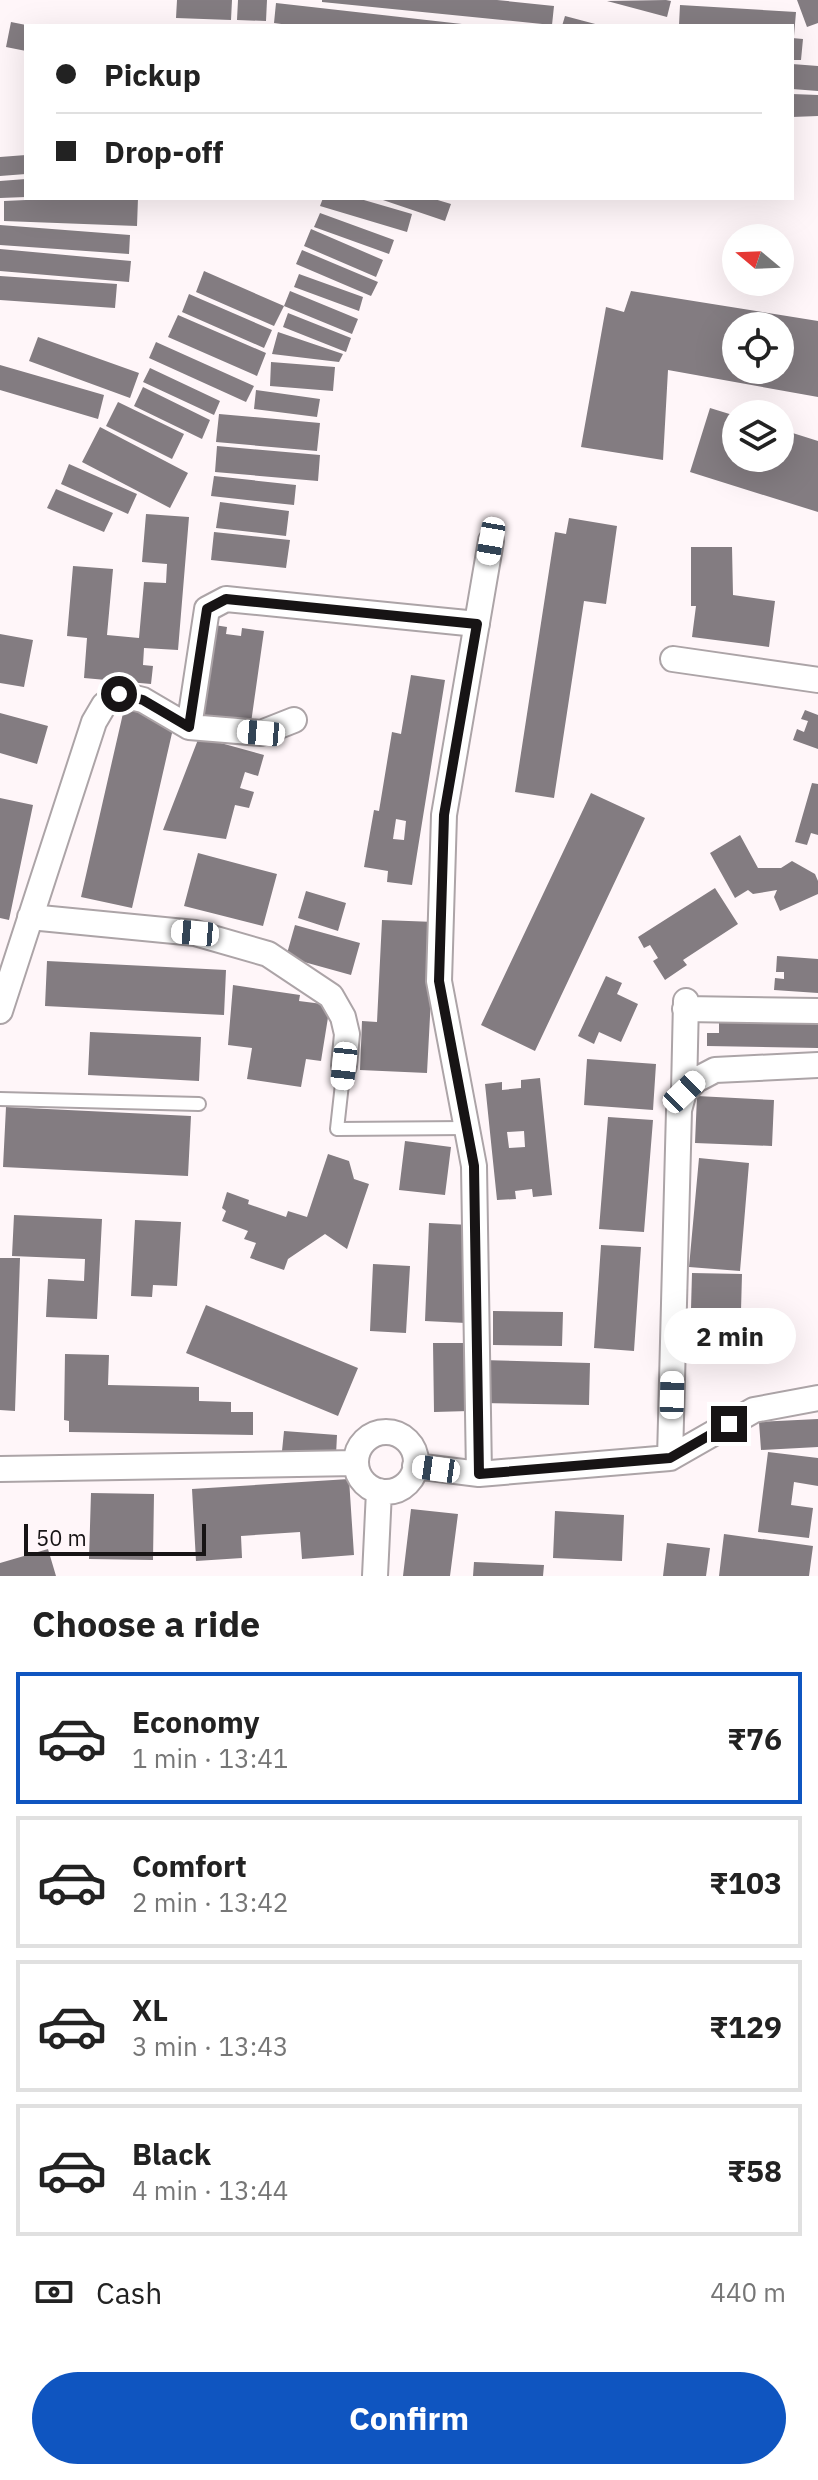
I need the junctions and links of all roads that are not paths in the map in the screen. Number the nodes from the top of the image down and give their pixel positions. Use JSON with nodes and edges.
{"nodes":[{"id":1,"x":491,"y":541,"type":"dead end"},
{"id":2,"x":477,"y":624,"type":"junction"},
{"id":3,"x":673,"y":659,"type":"dead end"},
{"id":4,"x":818,"y":680,"type":"edge"},
{"id":5,"x":294,"y":720,"type":"dead end"},
{"id":6,"x":189,"y":727,"type":"junction"},
{"id":7,"x":30,"y":917,"type":"junction"},
{"id":8,"x":0,"y":1011,"type":"edge"},
{"id":9,"x":818,"y":1011,"type":"edge"},
{"id":10,"x":818,"y":1065,"type":"edge"},
{"id":11,"x":344,"y":1066,"type":"joint"},
{"id":12,"x":684,"y":1092,"type":"junction"},
{"id":13,"x":0,"y":1099,"type":"edge"},
{"id":14,"x":199,"y":1104,"type":"dead end"},
{"id":15,"x":466,"y":1128,"type":"junction"},
{"id":16,"x":818,"y":1398,"type":"edge"},
{"id":17,"x":670,"y":1458,"type":"junction"},
{"id":18,"x":356,"y":1463,"type":"junction"},
{"id":19,"x":415,"y":1466,"type":"junction"},
{"id":20,"x":0,"y":1469,"type":"edge"},
{"id":21,"x":479,"y":1474,"type":"junction"},
{"id":22,"x":379,"y":1491,"type":"junction"},
{"id":23,"x":375,"y":1576,"type":"edge"}],
"edges":[{"from":1,"to":2,"type":"street"},
{"from":2,"to":6,"type":"street"},
{"from":2,"to":15,"type":"street"},
{"from":3,"to":4,"type":"street"},
{"from":5,"to":6,"type":"street"},
{"from":6,"to":7,"type":"street"},
{"from":7,"to":8,"type":"street"},
{"from":7,"to":11,"type":"street"},
{"from":9,"to":12,"type":"street"},
{"from":10,"to":12,"type":"street"},
{"from":11,"to":15,"type":"lane"},
{"from":12,"to":17,"type":"street"},
{"from":13,"to":14,"type":"lane"},
{"from":15,"to":21,"type":"street"},
{"from":16,"to":17,"type":"street"},
{"from":17,"to":21,"type":"street"},
{"from":18,"to":19,"type":"street"},
{"from":18,"to":20,"type":"street"},
{"from":18,"to":22,"type":"street"},
{"from":19,"to":21,"type":"street"},
{"from":19,"to":22,"type":"street"},
{"from":22,"to":23,"type":"street"}]}
